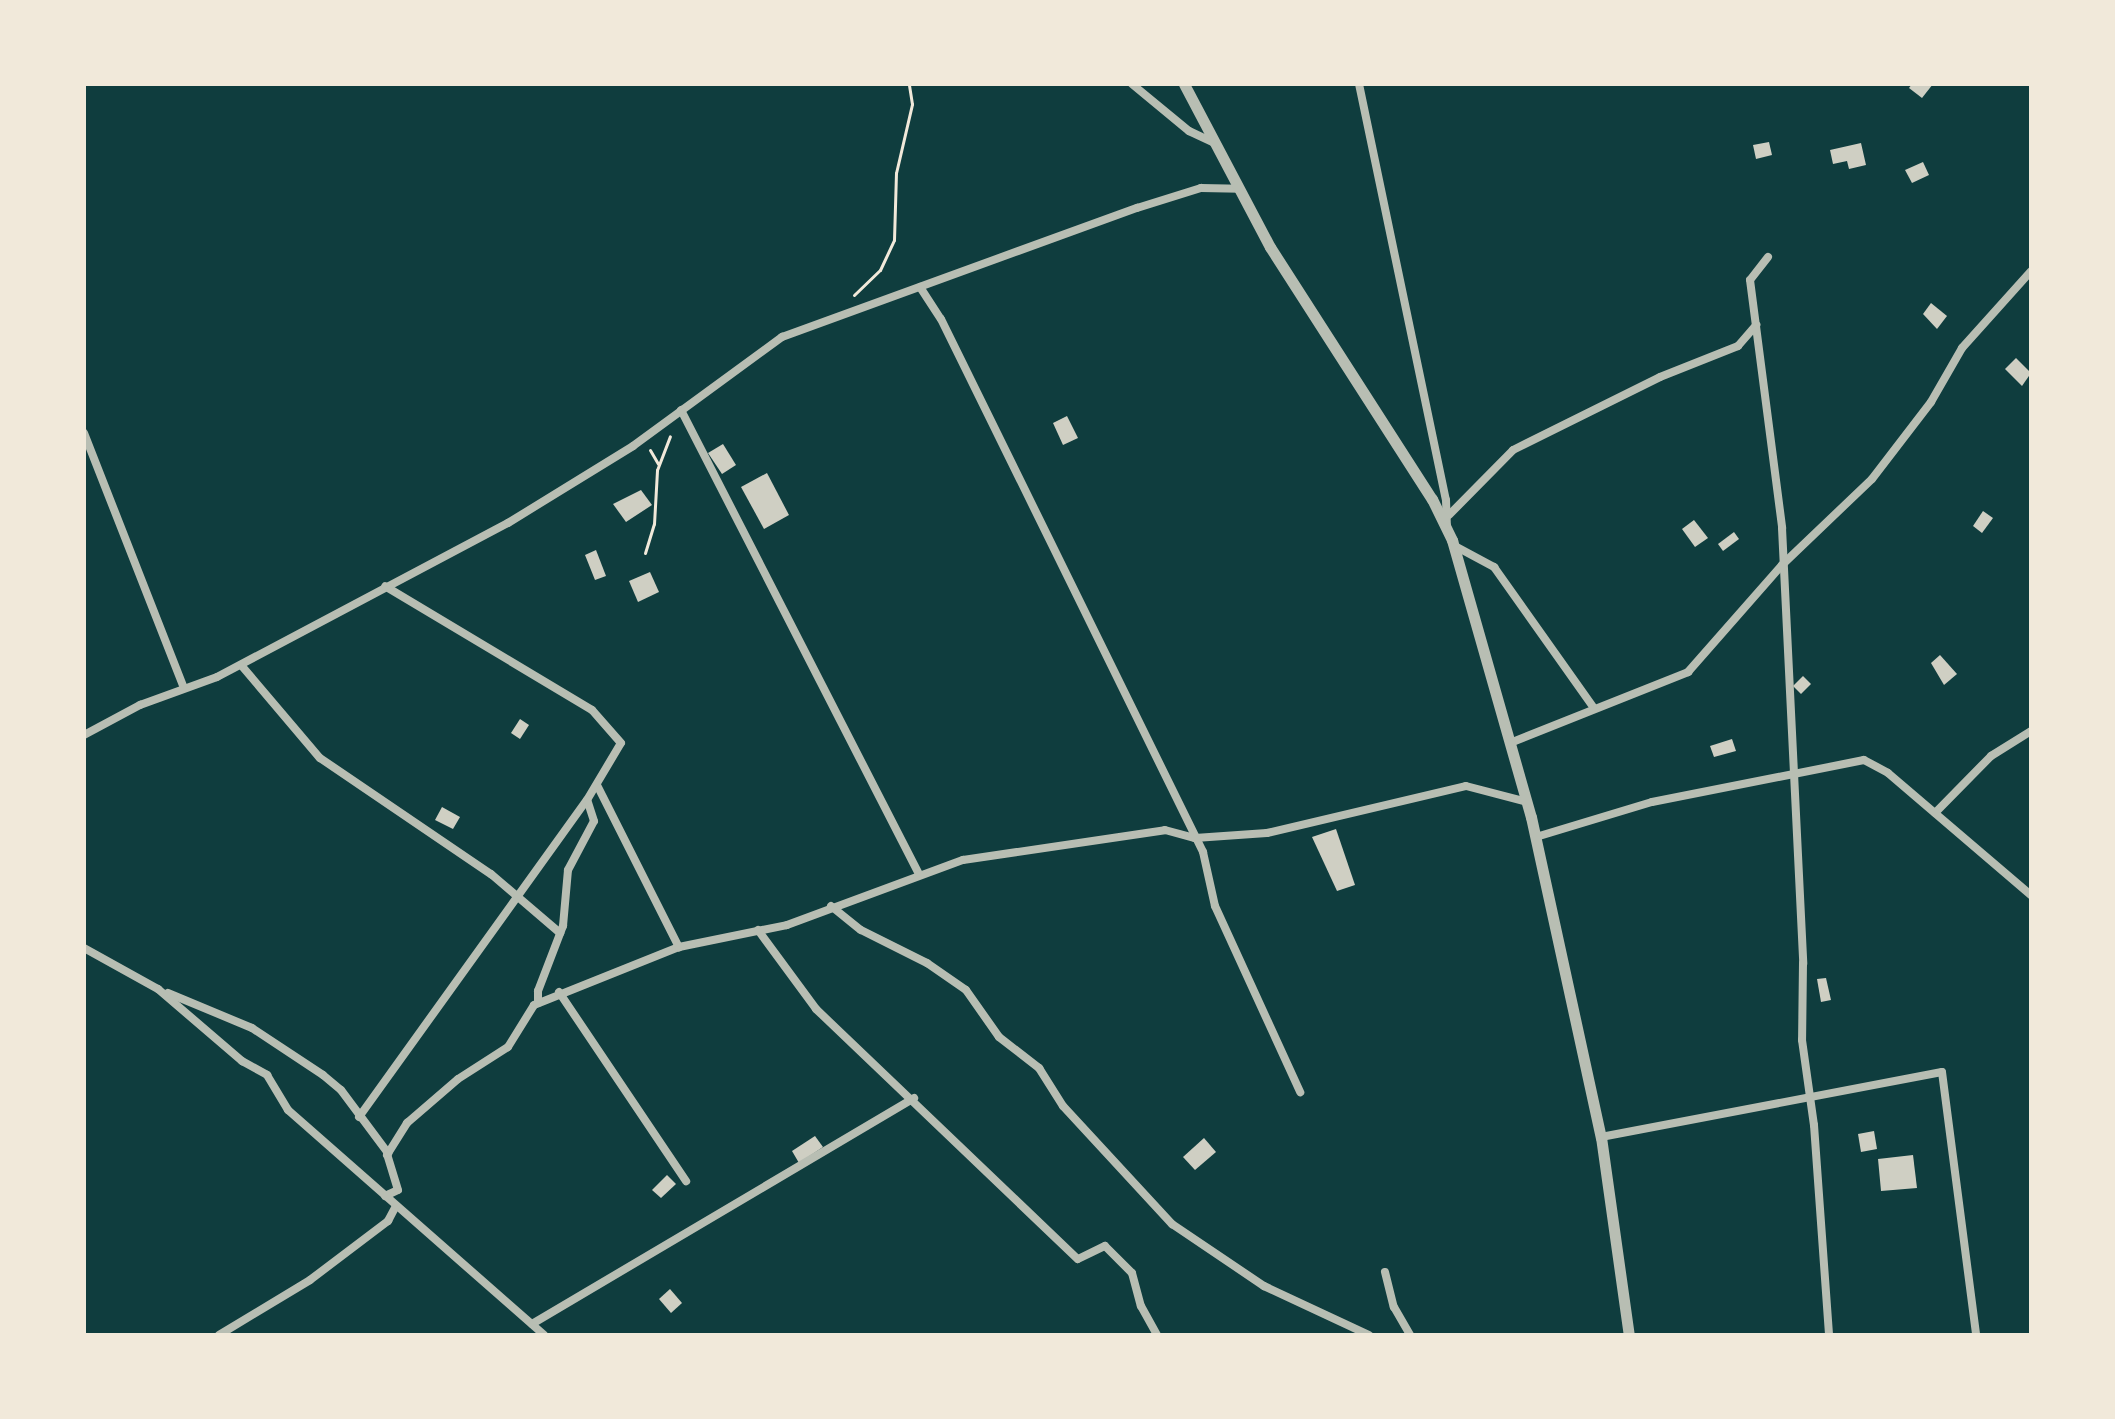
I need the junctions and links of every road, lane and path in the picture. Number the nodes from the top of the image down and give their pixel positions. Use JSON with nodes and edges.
{"nodes":[{"id":1,"x":909,"y":84,"type":"edge"},
{"id":2,"x":1132,"y":84,"type":"edge"},
{"id":3,"x":1184,"y":84,"type":"edge"},
{"id":4,"x":1359,"y":84,"type":"edge"},
{"id":5,"x":1215,"y":143,"type":"junction"},
{"id":6,"x":1240,"y":189,"type":"junction"},
{"id":7,"x":1768,"y":257,"type":"dead end"},
{"id":8,"x":2031,"y":271,"type":"edge"},
{"id":9,"x":920,"y":287,"type":"junction"},
{"id":10,"x":845,"y":300,"type":"dead end"},
{"id":11,"x":1756,"y":325,"type":"junction"},
{"id":12,"x":683,"y":413,"type":"junction"},
{"id":13,"x":84,"y":433,"type":"edge"},
{"id":14,"x":636,"y":444,"type":"junction"},
{"id":15,"x":658,"y":466,"type":"junction"},
{"id":16,"x":1449,"y":515,"type":"junction"},
{"id":17,"x":1447,"y":530,"type":"junction"},
{"id":18,"x":1453,"y":545,"type":"junction"},
{"id":19,"x":645,"y":553,"type":"dead end"},
{"id":20,"x":1782,"y":565,"type":"junction"},
{"id":21,"x":385,"y":586,"type":"junction"},
{"id":22,"x":241,"y":665,"type":"junction"},
{"id":23,"x":184,"y":688,"type":"junction"},
{"id":24,"x":1593,"y":707,"type":"junction"},
{"id":25,"x":2031,"y":731,"type":"edge"},
{"id":26,"x":84,"y":735,"type":"edge"},
{"id":27,"x":1510,"y":743,"type":"junction"},
{"id":28,"x":1794,"y":773,"type":"junction"},
{"id":29,"x":597,"y":785,"type":"junction"},
{"id":30,"x":587,"y":800,"type":"junction"},
{"id":31,"x":1527,"y":802,"type":"junction"},
{"id":32,"x":1935,"y":813,"type":"junction"},
{"id":33,"x":1536,"y":837,"type":"junction"},
{"id":34,"x":1195,"y":838,"type":"junction"},
{"id":35,"x":919,"y":874,"type":"junction"},
{"id":36,"x":2031,"y":895,"type":"edge"},
{"id":37,"x":518,"y":896,"type":"junction"},
{"id":38,"x":831,"y":906,"type":"junction"},
{"id":39,"x":758,"y":930,"type":"junction"},
{"id":40,"x":560,"y":933,"type":"junction"},
{"id":41,"x":679,"y":947,"type":"junction"},
{"id":42,"x":84,"y":948,"type":"edge"},
{"id":43,"x":158,"y":989,"type":"junction"},
{"id":44,"x":559,"y":992,"type":"junction"},
{"id":45,"x":538,"y":1003,"type":"junction"},
{"id":46,"x":1300,"y":1092,"type":"dead end"},
{"id":47,"x":1811,"y":1097,"type":"junction"},
{"id":48,"x":914,"y":1098,"type":"junction"},
{"id":49,"x":359,"y":1117,"type":"junction"},
{"id":50,"x":1601,"y":1137,"type":"junction"},
{"id":51,"x":388,"y":1153,"type":"junction"},
{"id":52,"x":686,"y":1181,"type":"dead end"},
{"id":53,"x":385,"y":1196,"type":"junction"},
{"id":54,"x":396,"y":1206,"type":"junction"},
{"id":55,"x":1385,"y":1272,"type":"dead end"},
{"id":56,"x":532,"y":1324,"type":"junction"},
{"id":57,"x":219,"y":1335,"type":"edge"},
{"id":58,"x":544,"y":1335,"type":"edge"},
{"id":59,"x":1157,"y":1335,"type":"edge"},
{"id":60,"x":1369,"y":1335,"type":"edge"},
{"id":61,"x":1410,"y":1335,"type":"edge"},
{"id":62,"x":1629,"y":1335,"type":"edge"},
{"id":63,"x":1829,"y":1335,"type":"edge"},
{"id":64,"x":1976,"y":1335,"type":"edge"}],
"edges":[{"from":1,"to":10,"type":"path"},
{"from":2,"to":5,"type":"street"},
{"from":3,"to":5,"type":"street"},
{"from":4,"to":16,"type":"street"},
{"from":5,"to":6,"type":"street"},
{"from":6,"to":9,"type":"street"},
{"from":6,"to":17,"type":"street"},
{"from":7,"to":11,"type":"street"},
{"from":8,"to":20,"type":"street"},
{"from":9,"to":12,"type":"street"},
{"from":9,"to":34,"type":"street"},
{"from":11,"to":16,"type":"street"},
{"from":11,"to":20,"type":"street"},
{"from":12,"to":14,"type":"street"},
{"from":12,"to":15,"type":"path"},
{"from":12,"to":35,"type":"street"},
{"from":13,"to":23,"type":"street"},
{"from":14,"to":15,"type":"path"},
{"from":14,"to":21,"type":"street"},
{"from":15,"to":19,"type":"path"},
{"from":16,"to":17,"type":"street"},
{"from":17,"to":18,"type":"street"},
{"from":18,"to":24,"type":"street"},
{"from":18,"to":27,"type":"street"},
{"from":20,"to":24,"type":"street"},
{"from":20,"to":28,"type":"street"},
{"from":21,"to":22,"type":"street"},
{"from":21,"to":29,"type":"street"},
{"from":22,"to":23,"type":"street"},
{"from":22,"to":37,"type":"street"},
{"from":23,"to":26,"type":"street"},
{"from":24,"to":27,"type":"street"},
{"from":25,"to":32,"type":"street"},
{"from":27,"to":31,"type":"street"},
{"from":28,"to":32,"type":"street"},
{"from":28,"to":33,"type":"street"},
{"from":28,"to":47,"type":"street"},
{"from":29,"to":30,"type":"street"},
{"from":29,"to":41,"type":"street"},
{"from":30,"to":37,"type":"street"},
{"from":30,"to":40,"type":"street"},
{"from":31,"to":33,"type":"street"},
{"from":31,"to":34,"type":"street"},
{"from":32,"to":36,"type":"street"},
{"from":33,"to":50,"type":"street"},
{"from":34,"to":35,"type":"street"},
{"from":34,"to":46,"type":"street"},
{"from":35,"to":38,"type":"street"},
{"from":37,"to":40,"type":"street"},
{"from":37,"to":49,"type":"street"},
{"from":38,"to":39,"type":"street"},
{"from":38,"to":60,"type":"street"},
{"from":39,"to":41,"type":"street"},
{"from":39,"to":48,"type":"street"},
{"from":40,"to":45,"type":"street"},
{"from":41,"to":44,"type":"street"},
{"from":42,"to":43,"type":"street"},
{"from":43,"to":49,"type":"street"},
{"from":43,"to":53,"type":"street"},
{"from":44,"to":45,"type":"street"},
{"from":44,"to":52,"type":"street"},
{"from":45,"to":51,"type":"street"},
{"from":47,"to":50,"type":"street"},
{"from":47,"to":63,"type":"street"},
{"from":47,"to":64,"type":"street"},
{"from":48,"to":56,"type":"street"},
{"from":48,"to":59,"type":"street"},
{"from":49,"to":51,"type":"street"},
{"from":50,"to":62,"type":"street"},
{"from":51,"to":53,"type":"street"},
{"from":53,"to":54,"type":"street"},
{"from":54,"to":56,"type":"street"},
{"from":54,"to":57,"type":"street"},
{"from":55,"to":61,"type":"street"},
{"from":56,"to":58,"type":"street"}]}
